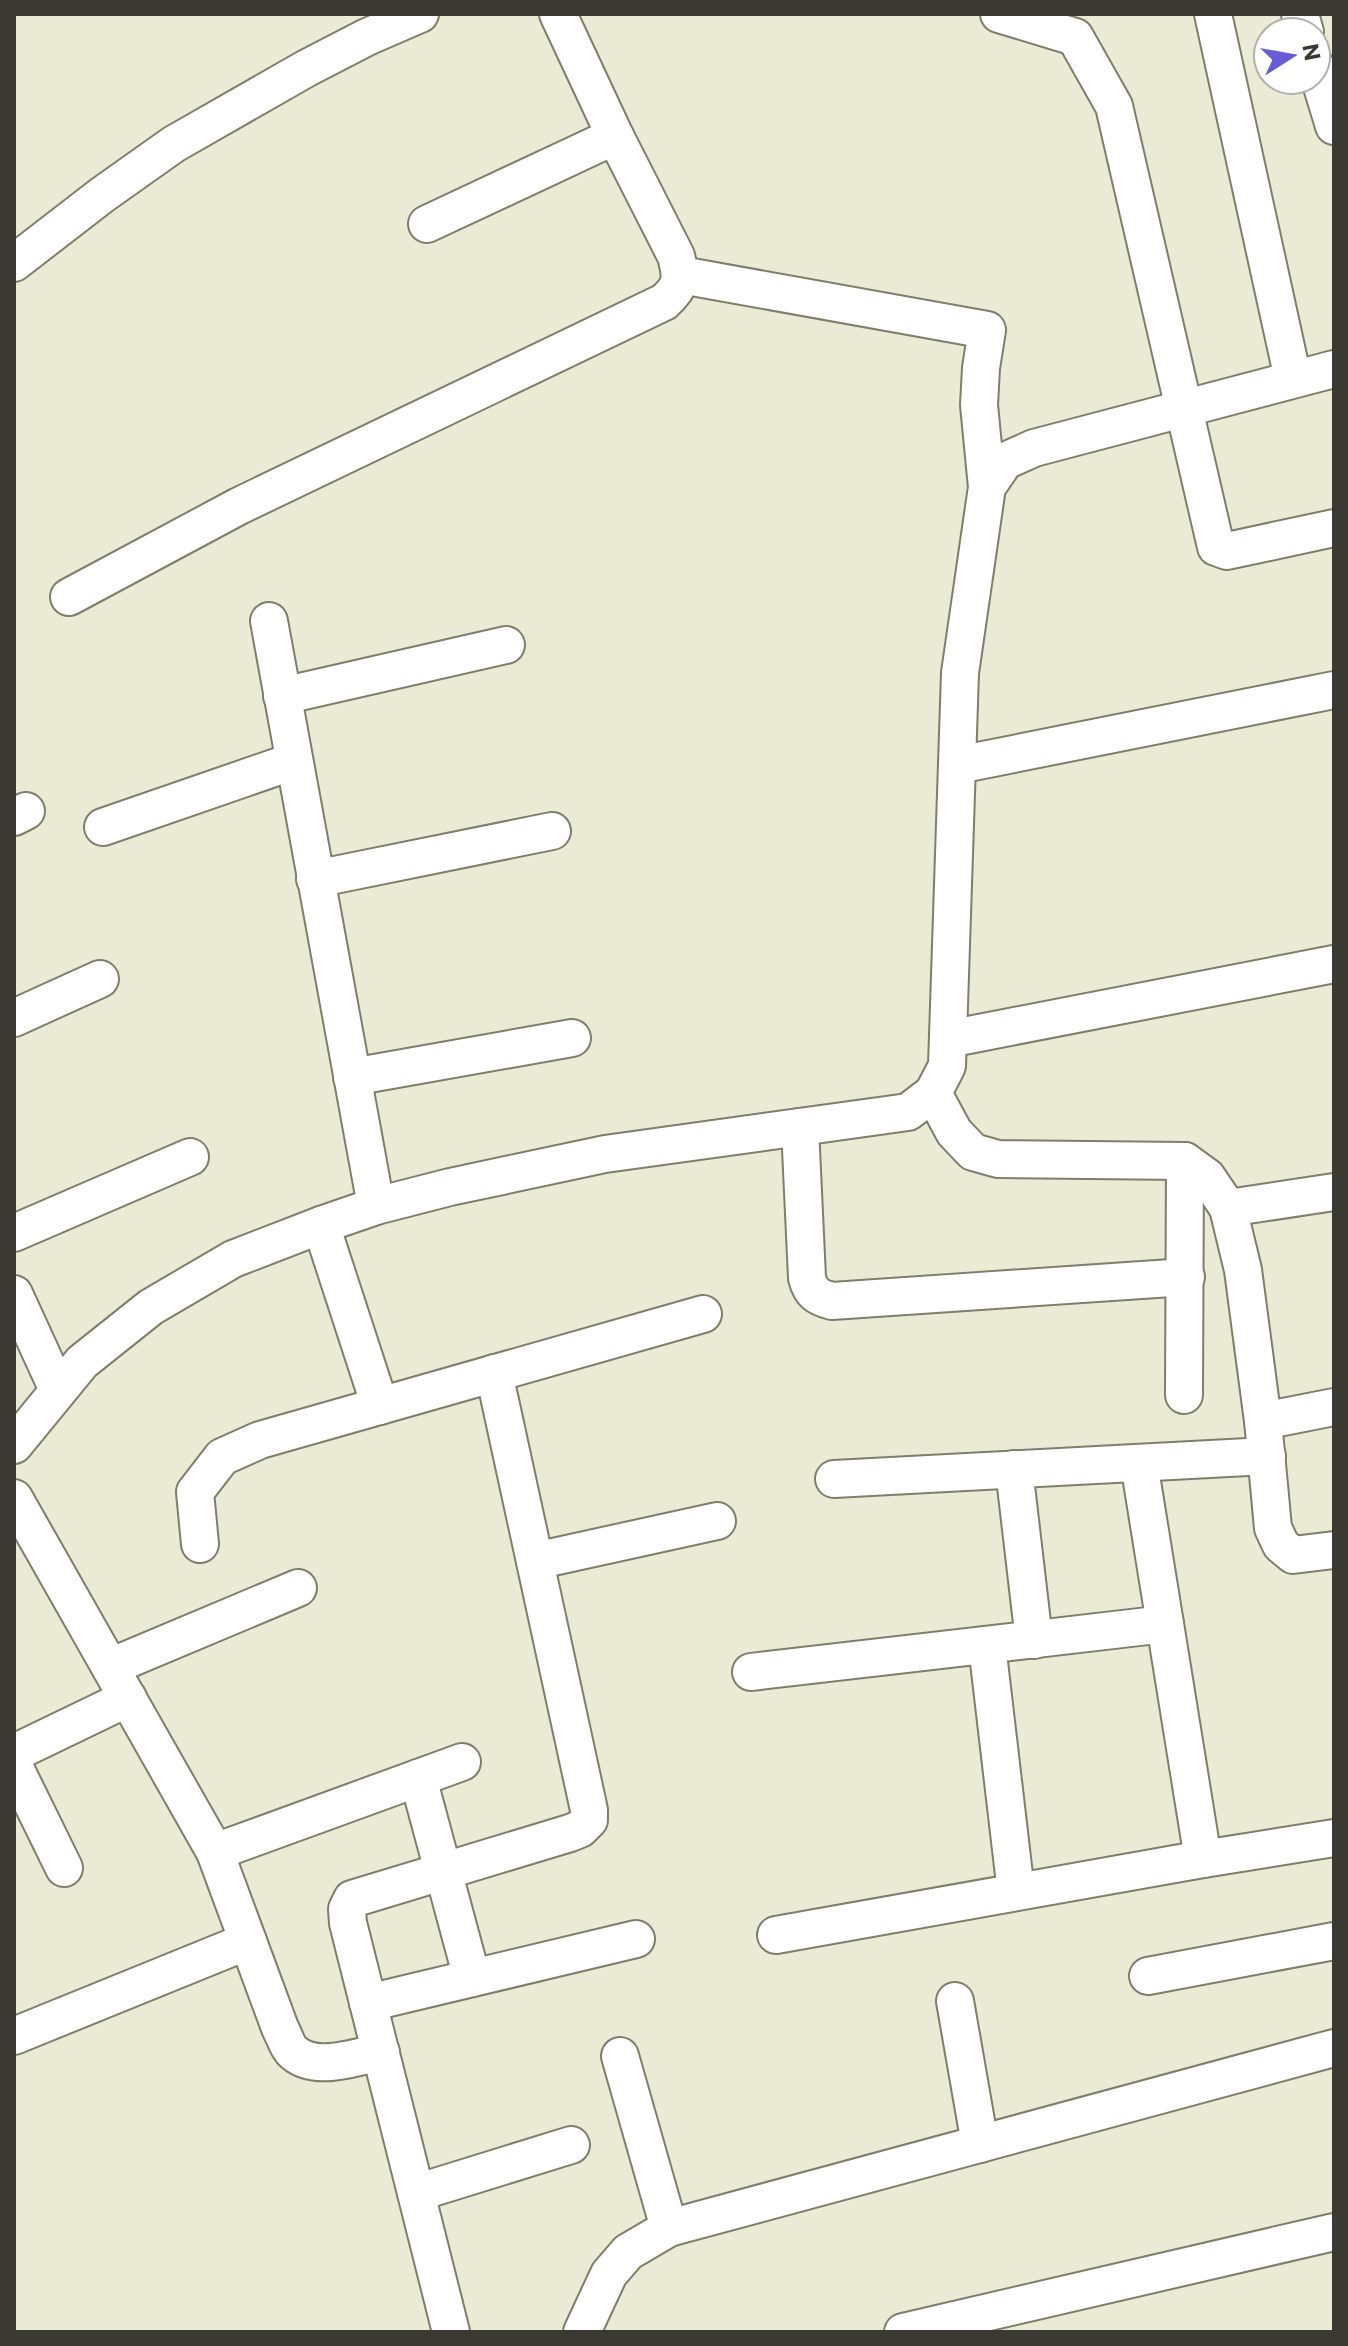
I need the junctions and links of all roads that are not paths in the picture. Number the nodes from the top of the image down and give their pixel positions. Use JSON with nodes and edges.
{"nodes":[{"id":1,"x":420,"y":14,"type":"edge"},
{"id":2,"x":558,"y":14,"type":"edge"},
{"id":3,"x":999,"y":14,"type":"edge"},
{"id":4,"x":1213,"y":14,"type":"edge"},
{"id":5,"x":361,"y":26,"type":"edge"},
{"id":6,"x":1080,"y":26,"type":"edge"},
{"id":7,"x":1325,"y":96,"type":"edge"},
{"id":8,"x":1334,"y":126,"type":"edge"},
{"id":9,"x":615,"y":136,"type":"junction"},
{"id":10,"x":427,"y":224,"type":"dead end"},
{"id":11,"x":14,"y":263,"type":"edge"},
{"id":12,"x":681,"y":275,"type":"junction"},
{"id":13,"x":1334,"y":369,"type":"edge"},
{"id":14,"x":1293,"y":379,"type":"junction"},
{"id":15,"x":1184,"y":408,"type":"junction"},
{"id":16,"x":987,"y":487,"type":"junction"},
{"id":17,"x":1334,"y":528,"type":"edge"},
{"id":18,"x":69,"y":597,"type":"dead end"},
{"id":19,"x":269,"y":621,"type":"dead end"},
{"id":20,"x":506,"y":645,"type":"dead end"},
{"id":21,"x":1334,"y":690,"type":"edge"},
{"id":22,"x":282,"y":696,"type":"junction"},
{"id":23,"x":294,"y":761,"type":"junction"},
{"id":24,"x":958,"y":765,"type":"junction"},
{"id":25,"x":103,"y":827,"type":"dead end"},
{"id":26,"x":552,"y":831,"type":"dead end"},
{"id":27,"x":315,"y":879,"type":"junction"},
{"id":28,"x":1334,"y":964,"type":"edge"},
{"id":29,"x":100,"y":979,"type":"dead end"},
{"id":30,"x":14,"y":1018,"type":"edge"},
{"id":31,"x":572,"y":1038,"type":"dead end"},
{"id":32,"x":948,"y":1039,"type":"junction"},
{"id":33,"x":352,"y":1077,"type":"junction"},
{"id":34,"x":933,"y":1093,"type":"junction"},
{"id":35,"x":800,"y":1127,"type":"junction"},
{"id":36,"x":190,"y":1157,"type":"dead end"},
{"id":37,"x":1185,"y":1161,"type":"junction"},
{"id":38,"x":1334,"y":1192,"type":"edge"},
{"id":39,"x":376,"y":1206,"type":"junction"},
{"id":40,"x":1228,"y":1208,"type":"junction"},
{"id":41,"x":321,"y":1225,"type":"junction"},
{"id":42,"x":14,"y":1233,"type":"edge"},
{"id":43,"x":1186,"y":1277,"type":"junction"},
{"id":44,"x":14,"y":1294,"type":"edge"},
{"id":45,"x":703,"y":1314,"type":"dead end"},
{"id":46,"x":494,"y":1373,"type":"junction"},
{"id":47,"x":58,"y":1390,"type":"junction"},
{"id":48,"x":1184,"y":1395,"type":"dead end"},
{"id":49,"x":380,"y":1406,"type":"junction"},
{"id":50,"x":1334,"y":1407,"type":"edge"},
{"id":51,"x":1263,"y":1421,"type":"junction"},
{"id":52,"x":14,"y":1445,"type":"edge"},
{"id":53,"x":1267,"y":1456,"type":"junction"},
{"id":54,"x":1139,"y":1463,"type":"junction"},
{"id":55,"x":1014,"y":1469,"type":"junction"},
{"id":56,"x":834,"y":1479,"type":"dead end"},
{"id":57,"x":14,"y":1498,"type":"edge"},
{"id":58,"x":717,"y":1521,"type":"dead end"},
{"id":59,"x":200,"y":1544,"type":"dead end"},
{"id":60,"x":1334,"y":1550,"type":"edge"},
{"id":61,"x":535,"y":1561,"type":"junction"},
{"id":62,"x":298,"y":1588,"type":"dead end"},
{"id":63,"x":1165,"y":1624,"type":"junction"},
{"id":64,"x":1034,"y":1640,"type":"junction"},
{"id":65,"x":987,"y":1645,"type":"junction"},
{"id":66,"x":110,"y":1667,"type":"junction"},
{"id":67,"x":751,"y":1672,"type":"dead end"},
{"id":68,"x":128,"y":1698,"type":"junction"},
{"id":69,"x":14,"y":1753,"type":"edge"},
{"id":70,"x":462,"y":1762,"type":"dead end"},
{"id":71,"x":14,"y":1766,"type":"edge"},
{"id":72,"x":418,"y":1778,"type":"junction"},
{"id":73,"x":1334,"y":1838,"type":"edge"},
{"id":74,"x":215,"y":1852,"type":"junction"},
{"id":75,"x":1203,"y":1859,"type":"junction"},
{"id":76,"x":64,"y":1868,"type":"dead end"},
{"id":77,"x":443,"y":1872,"type":"junction"},
{"id":78,"x":1016,"y":1892,"type":"junction"},
{"id":79,"x":776,"y":1935,"type":"dead end"},
{"id":80,"x":636,"y":1939,"type":"dead end"},
{"id":81,"x":248,"y":1941,"type":"junction"},
{"id":82,"x":1334,"y":1941,"type":"edge"},
{"id":83,"x":1148,"y":1976,"type":"dead end"},
{"id":84,"x":472,"y":1978,"type":"junction"},
{"id":85,"x":955,"y":2001,"type":"dead end"},
{"id":86,"x":368,"y":2003,"type":"junction"},
{"id":87,"x":14,"y":2036,"type":"edge"},
{"id":88,"x":1334,"y":2048,"type":"edge"},
{"id":89,"x":381,"y":2052,"type":"junction"},
{"id":90,"x":620,"y":2056,"type":"dead end"},
{"id":91,"x":980,"y":2144,"type":"junction"},
{"id":92,"x":571,"y":2145,"type":"dead end"},
{"id":93,"x":416,"y":2193,"type":"junction"},
{"id":94,"x":669,"y":2228,"type":"junction"},
{"id":95,"x":1334,"y":2232,"type":"edge"},
{"id":96,"x":451,"y":2332,"type":"edge"},
{"id":97,"x":582,"y":2332,"type":"edge"},
{"id":98,"x":903,"y":2332,"type":"edge"}],
"edges":[{"from":1,"to":5,"type":"street"},
{"from":2,"to":9,"type":"street"},
{"from":3,"to":6,"type":"street"},
{"from":4,"to":14,"type":"street"},
{"from":5,"to":11,"type":"street"},
{"from":6,"to":15,"type":"street"},
{"from":7,"to":8,"type":"street"},
{"from":9,"to":10,"type":"street"},
{"from":9,"to":12,"type":"street"},
{"from":12,"to":16,"type":"street"},
{"from":12,"to":18,"type":"street"},
{"from":13,"to":14,"type":"street"},
{"from":14,"to":15,"type":"street"},
{"from":15,"to":16,"type":"street"},
{"from":15,"to":17,"type":"street"},
{"from":16,"to":24,"type":"street"},
{"from":19,"to":22,"type":"street"},
{"from":20,"to":22,"type":"street"},
{"from":21,"to":24,"type":"street"},
{"from":22,"to":23,"type":"street"},
{"from":23,"to":25,"type":"street"},
{"from":23,"to":27,"type":"street"},
{"from":24,"to":32,"type":"street"},
{"from":26,"to":27,"type":"street"},
{"from":27,"to":33,"type":"street"},
{"from":28,"to":32,"type":"street"},
{"from":29,"to":30,"type":"street"},
{"from":31,"to":33,"type":"street"},
{"from":32,"to":34,"type":"street"},
{"from":33,"to":39,"type":"street"},
{"from":34,"to":35,"type":"street"},
{"from":34,"to":37,"type":"street"},
{"from":35,"to":39,"type":"street"},
{"from":35,"to":43,"type":"street"},
{"from":36,"to":42,"type":"street"},
{"from":37,"to":40,"type":"street"},
{"from":37,"to":43,"type":"street"},
{"from":38,"to":40,"type":"street"},
{"from":39,"to":41,"type":"street"},
{"from":40,"to":51,"type":"street"},
{"from":41,"to":47,"type":"street"},
{"from":41,"to":49,"type":"street"},
{"from":43,"to":48,"type":"street"},
{"from":44,"to":47,"type":"street"},
{"from":45,"to":46,"type":"street"},
{"from":46,"to":49,"type":"street"},
{"from":46,"to":61,"type":"street"},
{"from":47,"to":52,"type":"street"},
{"from":49,"to":59,"type":"street"},
{"from":50,"to":51,"type":"street"},
{"from":51,"to":53,"type":"street"},
{"from":53,"to":54,"type":"street"},
{"from":53,"to":60,"type":"street"},
{"from":54,"to":55,"type":"street"},
{"from":54,"to":63,"type":"street"},
{"from":55,"to":56,"type":"street"},
{"from":55,"to":64,"type":"street"},
{"from":57,"to":66,"type":"street"},
{"from":58,"to":61,"type":"street"},
{"from":61,"to":77,"type":"street"},
{"from":62,"to":66,"type":"street"},
{"from":63,"to":64,"type":"street"},
{"from":63,"to":75,"type":"street"},
{"from":64,"to":65,"type":"street"},
{"from":65,"to":67,"type":"street"},
{"from":65,"to":78,"type":"street"},
{"from":66,"to":68,"type":"street"},
{"from":68,"to":69,"type":"street"},
{"from":68,"to":74,"type":"street"},
{"from":70,"to":72,"type":"street"},
{"from":71,"to":76,"type":"street"},
{"from":72,"to":74,"type":"street"},
{"from":72,"to":77,"type":"street"},
{"from":73,"to":75,"type":"street"},
{"from":74,"to":81,"type":"street"},
{"from":75,"to":78,"type":"street"},
{"from":77,"to":84,"type":"street"},
{"from":77,"to":86,"type":"street"},
{"from":78,"to":79,"type":"street"},
{"from":80,"to":84,"type":"street"},
{"from":81,"to":87,"type":"street"},
{"from":81,"to":89,"type":"street"},
{"from":82,"to":83,"type":"street"},
{"from":84,"to":86,"type":"street"},
{"from":85,"to":91,"type":"street"},
{"from":86,"to":89,"type":"street"},
{"from":88,"to":91,"type":"street"},
{"from":89,"to":93,"type":"street"},
{"from":90,"to":94,"type":"street"},
{"from":91,"to":94,"type":"street"},
{"from":92,"to":93,"type":"street"},
{"from":93,"to":96,"type":"street"},
{"from":94,"to":97,"type":"street"},
{"from":95,"to":98,"type":"street"}]}
